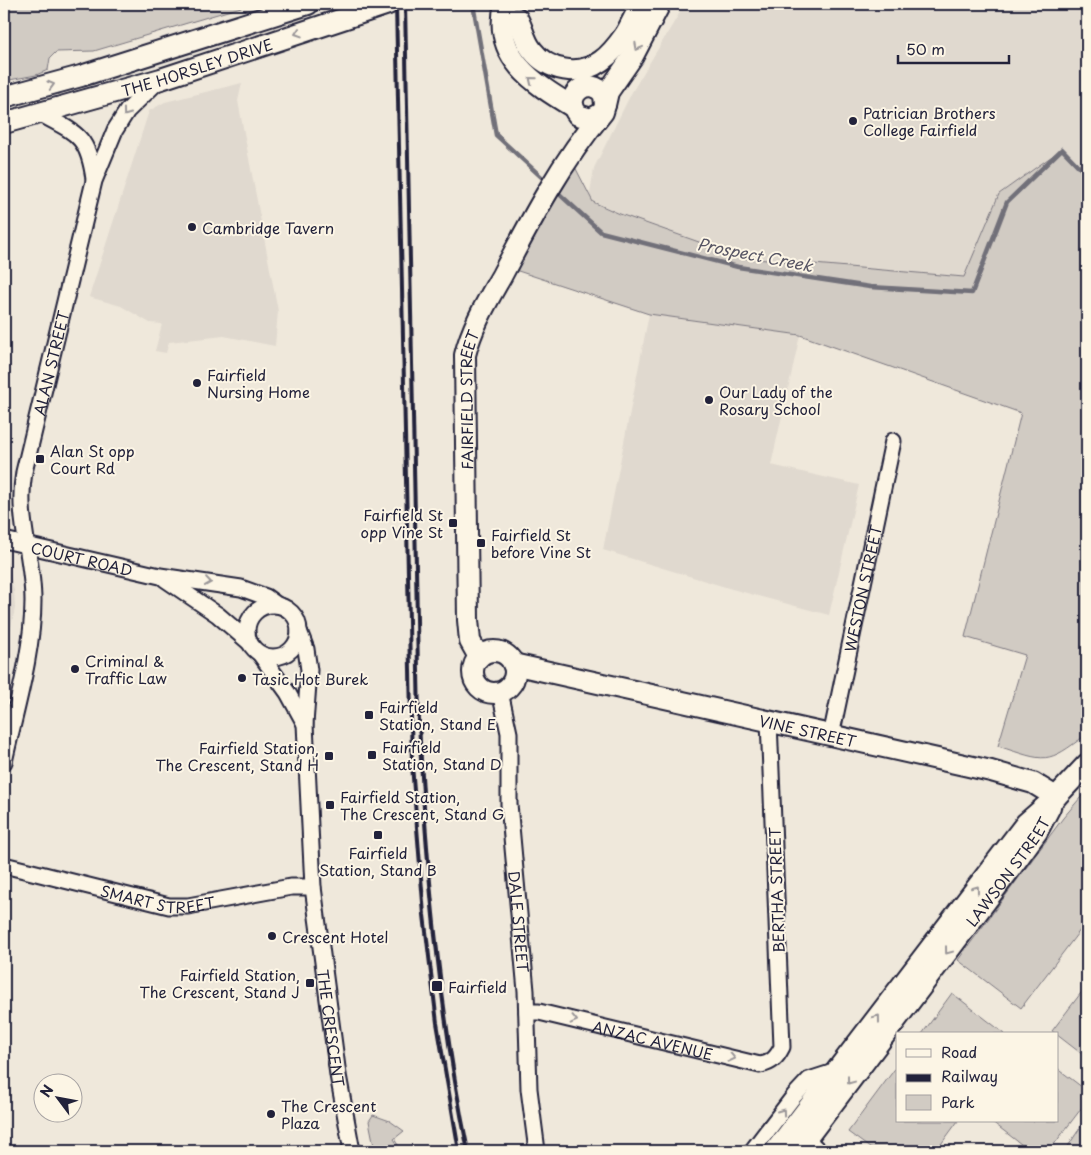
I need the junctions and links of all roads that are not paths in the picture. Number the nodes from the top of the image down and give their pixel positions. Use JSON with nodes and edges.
{"nodes":[{"id":1,"x":308,"y":4,"type":"edge"},
{"id":2,"x":388,"y":4,"type":"edge"},
{"id":3,"x":641,"y":4,"type":"edge"},
{"id":4,"x":660,"y":4,"type":"edge"},
{"id":5,"x":512,"y":8,"type":"edge"},
{"id":6,"x":629,"y":29,"type":"junction"},
{"id":7,"x":161,"y":79,"type":"junction"},
{"id":8,"x":586,"y":86,"type":"junction"},
{"id":9,"x":4,"y":96,"type":"edge"},
{"id":10,"x":573,"y":108,"type":"junction"},
{"id":11,"x":603,"y":110,"type":"junction"},
{"id":12,"x":39,"y":113,"type":"junction"},
{"id":13,"x":4,"y":123,"type":"edge"},
{"id":14,"x":564,"y":164,"type":"junction"},
{"id":15,"x":94,"y":181,"type":"junction"},
{"id":16,"x":893,"y":441,"type":"dead end"},
{"id":17,"x":4,"y":540,"type":"edge"},
{"id":18,"x":26,"y":545,"type":"junction"},
{"id":19,"x":160,"y":576,"type":"junction"},
{"id":20,"x":277,"y":605,"type":"junction"},
{"id":21,"x":299,"y":631,"type":"junction"},
{"id":22,"x":249,"y":642,"type":"junction"},
{"id":23,"x":260,"y":654,"type":"junction"},
{"id":24,"x":479,"y":657,"type":"junction"},
{"id":25,"x":513,"y":664,"type":"junction"},
{"id":26,"x":500,"y":692,"type":"junction"},
{"id":27,"x":769,"y":721,"type":"junction"},
{"id":28,"x":304,"y":724,"type":"junction"},
{"id":29,"x":831,"y":736,"type":"junction"},
{"id":30,"x":4,"y":762,"type":"edge"},
{"id":31,"x":1087,"y":764,"type":"edge"},
{"id":32,"x":1056,"y":797,"type":"junction"},
{"id":33,"x":4,"y":865,"type":"edge"},
{"id":34,"x":313,"y":887,"type":"junction"},
{"id":35,"x":527,"y":1012,"type":"junction"},
{"id":36,"x":777,"y":1057,"type":"joint"},
{"id":37,"x":837,"y":1071,"type":"junction"},
{"id":38,"x":796,"y":1147,"type":"edge"},
{"id":39,"x":352,"y":1151,"type":"edge"},
{"id":40,"x":537,"y":1151,"type":"edge"},
{"id":41,"x":752,"y":1151,"type":"edge"}],
"edges":[{"from":9,"to":1,"type":"main road","name":"THE HORSLEY DRIVE","one_way":true},
{"from":2,"to":7,"type":"main road","name":"THE HORSLEY DRIVE","one_way":true},
{"from":3,"to":6,"type":"main road"},
{"from":4,"to":11,"type":"main road","name":"FAIRFIELD STREET","one_way":true},
{"from":5,"to":6,"type":"main road"},
{"from":5,"to":8,"type":"main road"},
{"from":10,"to":5,"type":"main road","one_way":true},
{"from":6,"to":8,"type":"main road"},
{"from":7,"to":12,"type":"main road","name":"THE HORSLEY DRIVE"},
{"from":7,"to":15,"type":"street","name":"ALAN STREET","one_way":true},
{"from":8,"to":10,"type":"main road"},
{"from":8,"to":11,"type":"main road"},
{"from":10,"to":11,"type":"main road"},
{"from":10,"to":14,"type":"main road","name":"FAIRFIELD STREET"},
{"from":11,"to":14,"type":"main road","name":"FAIRFIELD STREET"},
{"from":12,"to":13,"type":"main road","name":"THE HORSLEY DRIVE"},
{"from":12,"to":15,"type":"street","name":"ALAN STREET"},
{"from":14,"to":24,"type":"main road","name":"FAIRFIELD STREET"},
{"from":15,"to":18,"type":"street","name":"ALAN STREET"},
{"from":16,"to":29,"type":"street","name":"WESTON STREET"},
{"from":17,"to":18,"type":"street","name":"COURT ROAD"},
{"from":18,"to":19,"type":"street","name":"COURT ROAD"},
{"from":18,"to":30,"type":"street","name":"ALAN STREET"},
{"from":19,"to":20,"type":"street","name":"COURT ROAD","one_way":true},
{"from":19,"to":22,"type":"street","name":"COURT ROAD"},
{"from":20,"to":21,"type":"street"},
{"from":20,"to":22,"type":"street"},
{"from":21,"to":23,"type":"street"},
{"from":21,"to":28,"type":"street"},
{"from":22,"to":23,"type":"street"},
{"from":23,"to":28,"type":"street"},
{"from":24,"to":25,"type":"main road"},
{"from":24,"to":26,"type":"main road"},
{"from":25,"to":26,"type":"main road"},
{"from":25,"to":27,"type":"main road","name":"VINE STREET"},
{"from":26,"to":35,"type":"street","name":"DALE STREET"},
{"from":27,"to":29,"type":"main road","name":"VINE STREET"},
{"from":27,"to":36,"type":"street","name":"BERTHA STREET"},
{"from":28,"to":34,"type":"street","name":"THE CRESCENT"},
{"from":29,"to":32,"type":"main road","name":"VINE STREET"},
{"from":31,"to":32,"type":"main road"},
{"from":37,"to":32,"type":"main road","name":"LAWSON STREET","one_way":true},
{"from":32,"to":38,"type":"main road","name":"LAWSON STREET","one_way":true},
{"from":33,"to":34,"type":"street","name":"SMART STREET"},
{"from":34,"to":39,"type":"street","name":"THE CRESCENT"},
{"from":35,"to":36,"type":"street","name":"ANZAC AVENUE","one_way":true},
{"from":35,"to":40,"type":"street","name":"DALE STREET"},
{"from":37,"to":38,"type":"main road","name":"LAWSON STREET"},
{"from":41,"to":37,"type":"street","one_way":true}]}
